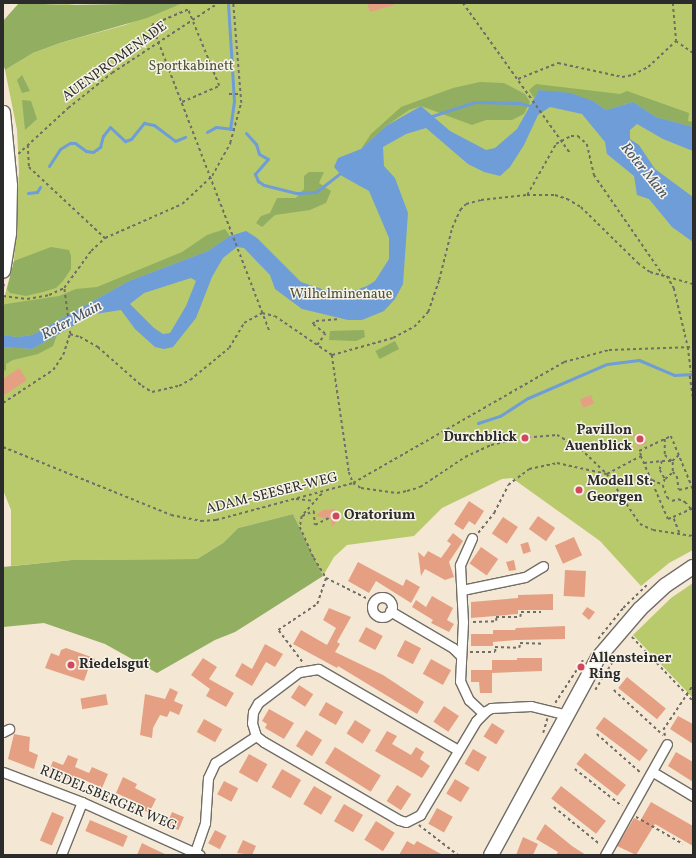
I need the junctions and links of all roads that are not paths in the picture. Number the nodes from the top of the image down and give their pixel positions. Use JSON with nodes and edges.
{"nodes":[{"id":1,"x":3,"y":112,"type":"edge"},
{"id":2,"x":3,"y":271,"type":"edge"},
{"id":3,"x":472,"y":538,"type":"road end"},
{"id":4,"x":544,"y":566,"type":"dead end"},
{"id":5,"x":693,"y":567,"type":"edge"},
{"id":6,"x":462,"y":590,"type":"junction"},
{"id":7,"x":390,"y":611,"type":"junction"},
{"id":8,"x":460,"y":654,"type":"junction"},
{"id":9,"x":483,"y":713,"type":"junction"},
{"id":10,"x":566,"y":715,"type":"junction"},
{"id":11,"x":256,"y":736,"type":"junction"},
{"id":12,"x":668,"y":744,"type":"road end"},
{"id":13,"x":458,"y":750,"type":"junction"},
{"id":14,"x":3,"y":772,"type":"edge"},
{"id":15,"x":651,"y":775,"type":"junction"},
{"id":16,"x":693,"y":796,"type":"edge"},
{"id":17,"x":82,"y":802,"type":"junction"},
{"id":18,"x":606,"y":853,"type":"edge"},
{"id":19,"x":198,"y":854,"type":"edge"},
{"id":20,"x":61,"y":855,"type":"edge"},
{"id":21,"x":492,"y":855,"type":"edge"}],
"edges":[{"from":1,"to":2,"type":"street"},
{"from":3,"to":6,"type":"street"},
{"from":4,"to":6,"type":"street"},
{"from":5,"to":10,"type":"main road"},
{"from":6,"to":8,"type":"street"},
{"from":7,"to":7,"type":"street"},
{"from":7,"to":8,"type":"street"},
{"from":8,"to":9,"type":"street"},
{"from":9,"to":10,"type":"street"},
{"from":9,"to":13,"type":"street"},
{"from":10,"to":21,"type":"main road"},
{"from":11,"to":13,"type":"street"},
{"from":11,"to":13,"type":"street"},
{"from":11,"to":19,"type":"street"},
{"from":12,"to":15,"type":"street"},
{"from":14,"to":17,"type":"street","name":"RIEDELSBERGER WEG"},
{"from":15,"to":16,"type":"street"},
{"from":15,"to":18,"type":"street"},
{"from":17,"to":19,"type":"street","name":"RIEDELSBERGER WEG"},
{"from":17,"to":20,"type":"street"}]}
